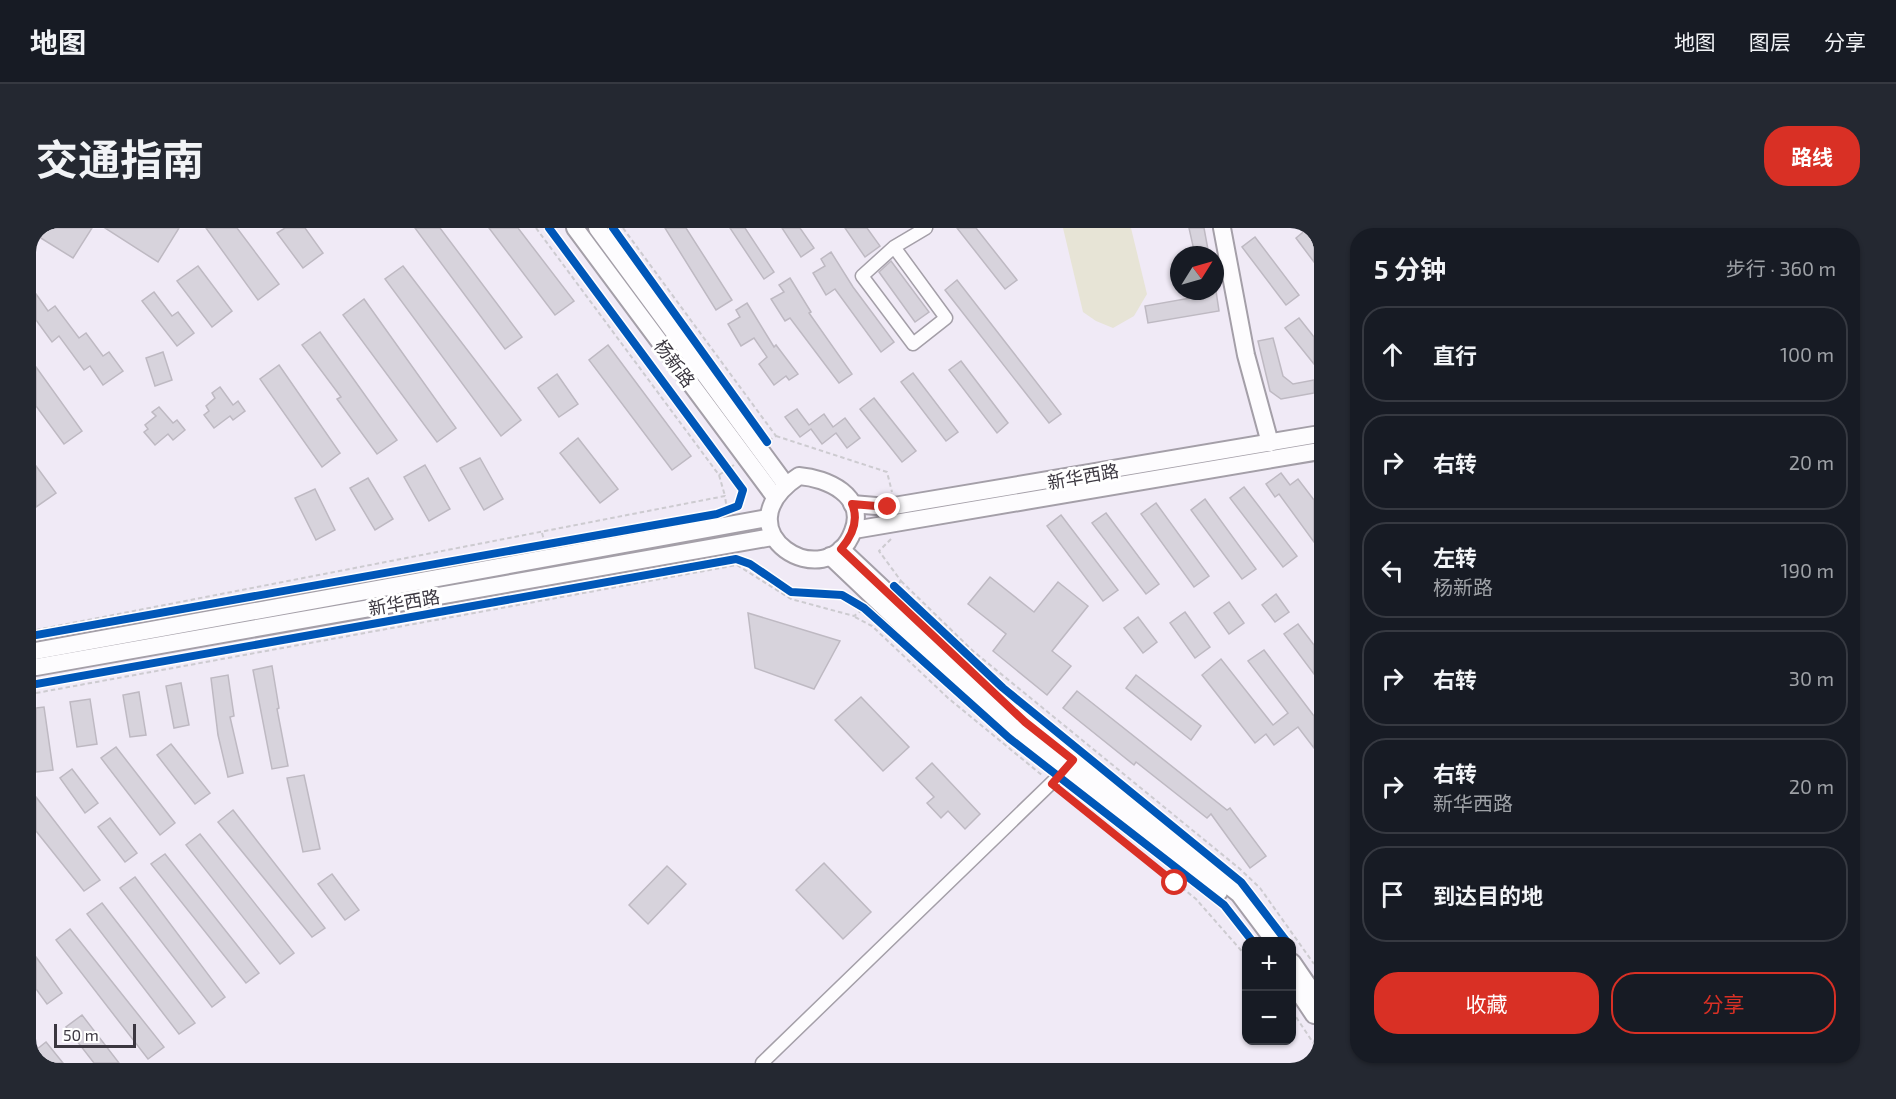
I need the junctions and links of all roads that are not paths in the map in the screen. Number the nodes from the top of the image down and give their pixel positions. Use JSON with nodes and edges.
{"nodes":[{"id":1,"x":575,"y":228,"type":"edge"},
{"id":2,"x":597,"y":228,"type":"edge"},
{"id":3,"x":926,"y":228,"type":"edge"},
{"id":4,"x":1222,"y":228,"type":"edge"},
{"id":5,"x":894,"y":247,"type":"junction"},
{"id":6,"x":1314,"y":435,"type":"edge"},
{"id":7,"x":1270,"y":443,"type":"junction"},
{"id":8,"x":1314,"y":452,"type":"edge"},
{"id":9,"x":781,"y":491,"type":"junction"},
{"id":10,"x":852,"y":504,"type":"junction"},
{"id":11,"x":767,"y":518,"type":"junction"},
{"id":12,"x":854,"y":530,"type":"junction"},
{"id":13,"x":772,"y":537,"type":"junction"},
{"id":14,"x":835,"y":553,"type":"junction"},
{"id":15,"x":36,"y":651,"type":"edge"},
{"id":16,"x":36,"y":667,"type":"edge"},
{"id":17,"x":1062,"y":774,"type":"junction"},
{"id":18,"x":1261,"y":937,"type":"edge"},
{"id":19,"x":1271,"y":937,"type":"edge"},
{"id":20,"x":1296,"y":968,"type":"edge"},
{"id":21,"x":1296,"y":988,"type":"edge"},
{"id":22,"x":1314,"y":994,"type":"edge"},
{"id":23,"x":1314,"y":1015,"type":"edge"},
{"id":24,"x":762,"y":1063,"type":"edge"}],
"edges":[{"from":1,"to":9,"type":"main road","name":"杨新路"},
{"from":2,"to":9,"type":"main road","name":"杨新路"},
{"from":3,"to":5,"type":"street"},
{"from":4,"to":7,"type":"main road"},
{"from":5,"to":5,"type":"street"},
{"from":6,"to":7,"type":"main road","name":"新华西路"},
{"from":7,"to":10,"type":"main road","name":"新华西路"},
{"from":8,"to":12,"type":"main road","name":"新华西路"},
{"from":9,"to":10,"type":"main road"},
{"from":9,"to":11,"type":"main road"},
{"from":10,"to":12,"type":"main road"},
{"from":11,"to":13,"type":"main road"},
{"from":11,"to":15,"type":"main road","name":"新华西路"},
{"from":12,"to":14,"type":"main road"},
{"from":13,"to":14,"type":"main road"},
{"from":13,"to":16,"type":"main road","name":"新华西路"},
{"from":14,"to":17,"type":"main road"},
{"from":17,"to":18,"type":"main road"},
{"from":17,"to":19,"type":"main road"},
{"from":17,"to":24,"type":"street"},
{"from":20,"to":22,"type":"main road"},
{"from":21,"to":23,"type":"main road"}]}
